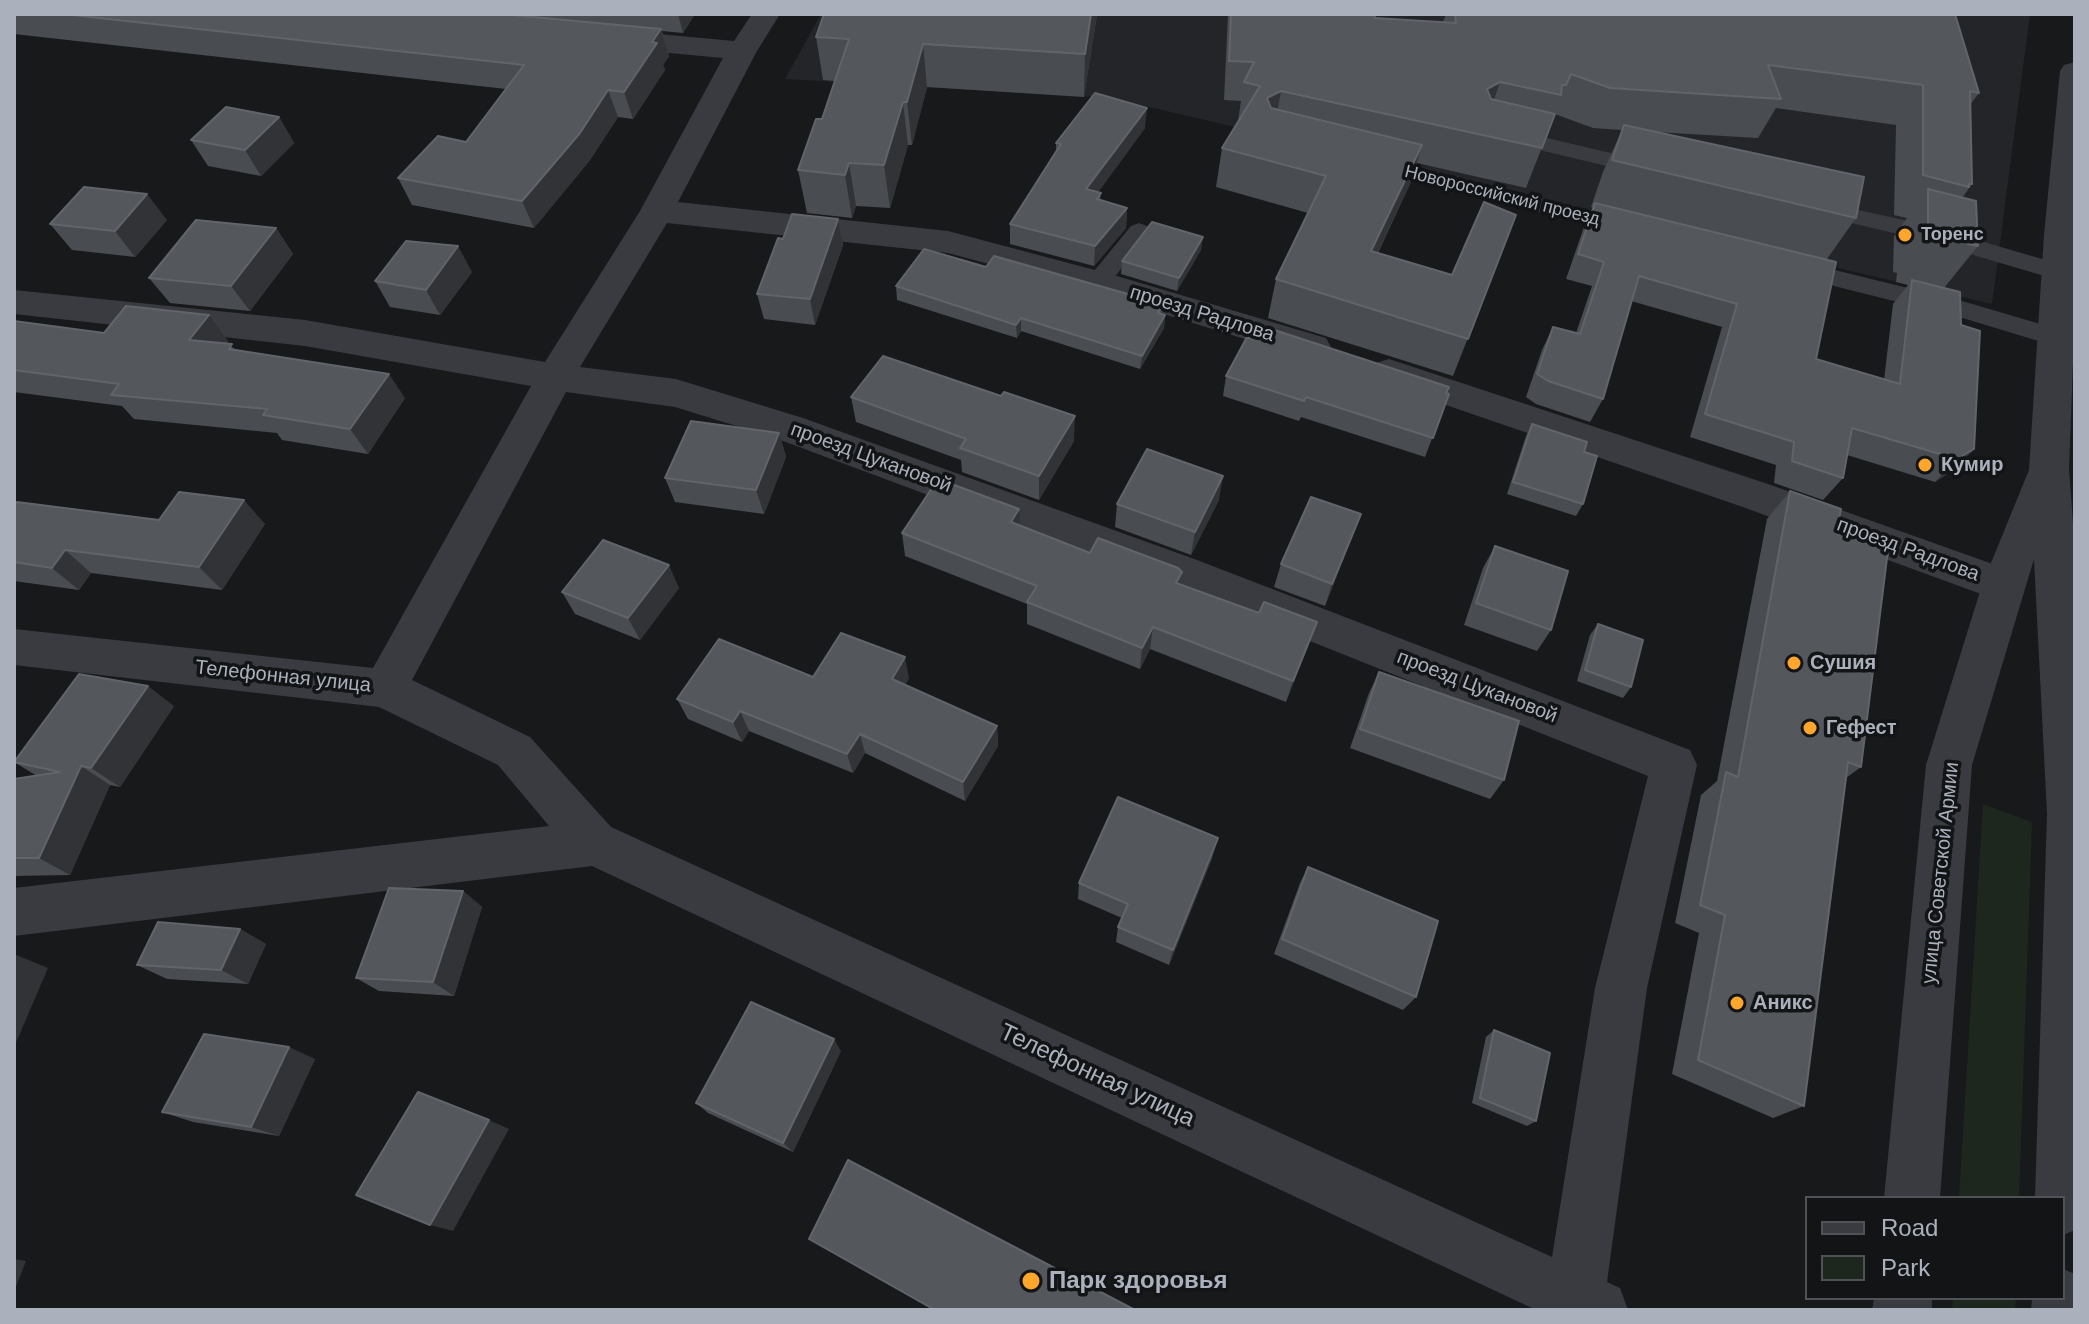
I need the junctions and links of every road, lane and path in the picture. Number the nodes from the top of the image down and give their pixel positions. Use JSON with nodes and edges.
{"nodes":[{"id":1,"x":766,"y":14,"type":"edge"},
{"id":2,"x":584,"y":36,"type":"edge"},
{"id":3,"x":742,"y":51,"type":"junction"},
{"id":4,"x":2075,"y":71,"type":"edge"},
{"id":5,"x":1486,"y":131,"type":"edge"},
{"id":6,"x":1351,"y":159,"type":"edge"},
{"id":7,"x":1673,"y":174,"type":"edge"},
{"id":8,"x":1797,"y":203,"type":"edge"},
{"id":9,"x":657,"y":211,"type":"junction"},
{"id":10,"x":1139,"y":231,"type":"dead end"},
{"id":11,"x":1644,"y":231,"type":"edge"},
{"id":12,"x":2068,"y":237,"type":"edge"},
{"id":13,"x":1768,"y":262,"type":"edge"},
{"id":14,"x":2058,"y":272,"type":"junction"},
{"id":15,"x":1098,"y":282,"type":"junction"},
{"id":16,"x":14,"y":302,"type":"edge"},
{"id":17,"x":2055,"y":337,"type":"junction"},
{"id":18,"x":555,"y":377,"type":"junction"},
{"id":19,"x":2049,"y":468,"type":"junction"},
{"id":20,"x":2003,"y":585,"type":"junction"},
{"id":21,"x":14,"y":647,"type":"edge"},
{"id":22,"x":385,"y":688,"type":"junction"},
{"id":23,"x":2070,"y":727,"type":"edge"},
{"id":24,"x":594,"y":843,"type":"junction"},
{"id":25,"x":14,"y":912,"type":"edge"},
{"id":26,"x":1912,"y":1196,"type":"edge"},
{"id":27,"x":2063,"y":1196,"type":"edge"},
{"id":28,"x":1588,"y":1304,"type":"edge"}],
"edges":[{"from":1,"to":3,"type":"street"},
{"from":2,"to":3,"type":"street"},
{"from":3,"to":9,"type":"street"},
{"from":4,"to":12,"type":"street","name":"улица Советской Армии"},
{"from":5,"to":7,"type":"lane"},
{"from":6,"to":11,"type":"lane","name":"Новороссийский проезд"},
{"from":8,"to":14,"type":"lane"},
{"from":9,"to":15,"type":"street","name":"проезд Радлова"},
{"from":9,"to":18,"type":"street"},
{"from":10,"to":15,"type":"lane"},
{"from":12,"to":14,"type":"street","name":"улица Советской Армии"},
{"from":13,"to":17,"type":"lane"},
{"from":14,"to":17,"type":"street","name":"улица Советской Армии"},
{"from":15,"to":20,"type":"street","name":"проезд Радлова"},
{"from":16,"to":18,"type":"street","name":"проезд Цукановой"},
{"from":17,"to":19,"type":"street","name":"улица Советской Армии"},
{"from":18,"to":22,"type":"street"},
{"from":18,"to":28,"type":"street","name":"проезд Цукановой"},
{"from":19,"to":20,"type":"street","name":"улица Советской Армии"},
{"from":19,"to":23,"type":"street","name":"улица Советской Армии"},
{"from":20,"to":26,"type":"street","name":"улица Советской Армии"},
{"from":21,"to":22,"type":"street","name":"Телефонная улица"},
{"from":22,"to":24,"type":"street","name":"Телефонная улица"},
{"from":23,"to":27,"type":"street","name":"улица Советской Армии"},
{"from":24,"to":25,"type":"street"},
{"from":24,"to":28,"type":"street","name":"Телефонная улица"}]}
